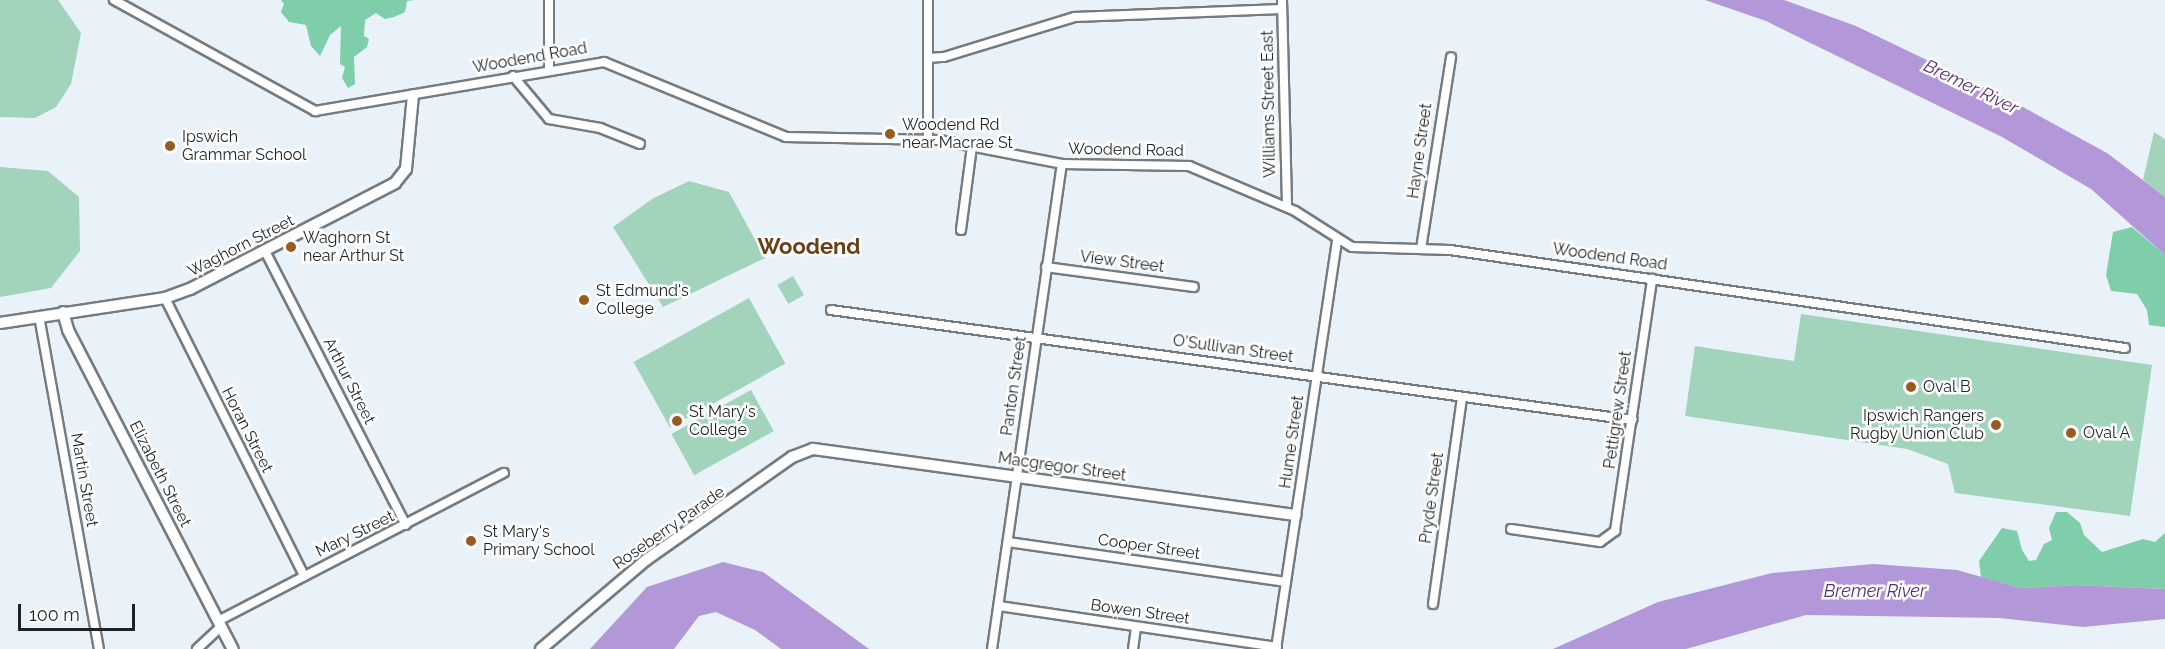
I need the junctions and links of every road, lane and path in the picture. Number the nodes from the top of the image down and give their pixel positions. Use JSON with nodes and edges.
{"nodes":[{"id":1,"x":114,"y":0,"type":"edge"},
{"id":2,"x":549,"y":0,"type":"edge"},
{"id":3,"x":928,"y":0,"type":"edge"},
{"id":4,"x":1282,"y":4,"type":"edge"},
{"id":5,"x":1450,"y":57,"type":"dead end"},
{"id":6,"x":928,"y":58,"type":"junction"},
{"id":7,"x":549,"y":68,"type":"junction"},
{"id":8,"x":513,"y":76,"type":"junction"},
{"id":9,"x":413,"y":95,"type":"junction"},
{"id":10,"x":928,"y":140,"type":"junction"},
{"id":11,"x":640,"y":144,"type":"dead end"},
{"id":12,"x":972,"y":146,"type":"junction"},
{"id":13,"x":1062,"y":164,"type":"junction"},
{"id":14,"x":1287,"y":207,"type":"junction"},
{"id":15,"x":961,"y":230,"type":"dead end"},
{"id":16,"x":1338,"y":240,"type":"junction"},
{"id":17,"x":1421,"y":249,"type":"junction"},
{"id":18,"x":265,"y":251,"type":"junction"},
{"id":19,"x":1046,"y":267,"type":"junction"},
{"id":20,"x":1652,"y":279,"type":"junction"},
{"id":21,"x":1194,"y":286,"type":"dead end"},
{"id":22,"x":165,"y":298,"type":"junction"},
{"id":23,"x":831,"y":310,"type":"dead end"},
{"id":24,"x":63,"y":312,"type":"junction"},
{"id":25,"x":39,"y":316,"type":"junction"},
{"id":26,"x":0,"y":323,"type":"edge"},
{"id":27,"x":1036,"y":338,"type":"junction"},
{"id":28,"x":2125,"y":348,"type":"dead end"},
{"id":29,"x":1317,"y":375,"type":"junction"},
{"id":30,"x":1462,"y":397,"type":"junction"},
{"id":31,"x":1632,"y":420,"type":"junction"},
{"id":32,"x":824,"y":448,"type":"joint"},
{"id":33,"x":504,"y":473,"type":"dead end"},
{"id":34,"x":1017,"y":476,"type":"junction"},
{"id":35,"x":1296,"y":515,"type":"junction"},
{"id":36,"x":406,"y":525,"type":"junction"},
{"id":37,"x":1511,"y":529,"type":"dead end"},
{"id":38,"x":1008,"y":542,"type":"junction"},
{"id":39,"x":304,"y":576,"type":"junction"},
{"id":40,"x":1286,"y":582,"type":"junction"},
{"id":41,"x":1433,"y":604,"type":"dead end"},
{"id":42,"x":999,"y":606,"type":"junction"},
{"id":43,"x":220,"y":624,"type":"junction"},
{"id":44,"x":1136,"y":627,"type":"junction"},
{"id":45,"x":1276,"y":648,"type":"edge"},
{"id":46,"x":99,"y":649,"type":"edge"},
{"id":47,"x":196,"y":649,"type":"edge"},
{"id":48,"x":233,"y":649,"type":"edge"},
{"id":49,"x":541,"y":649,"type":"edge"},
{"id":50,"x":992,"y":649,"type":"edge"},
{"id":51,"x":1133,"y":649,"type":"edge"}],
"edges":[{"from":1,"to":9,"type":"street","name":"Woodend Road"},
{"from":2,"to":7,"type":"street"},
{"from":3,"to":6,"type":"street"},
{"from":4,"to":6,"type":"street"},
{"from":4,"to":14,"type":"street","name":"Williams Street East"},
{"from":5,"to":17,"type":"street","name":"Hayne Street"},
{"from":6,"to":10,"type":"street"},
{"from":7,"to":8,"type":"street","name":"Woodend Road"},
{"from":7,"to":10,"type":"street","name":"Woodend Road"},
{"from":8,"to":9,"type":"street","name":"Woodend Road"},
{"from":8,"to":11,"type":"street"},
{"from":9,"to":18,"type":"street","name":"Waghorn Street"},
{"from":10,"to":12,"type":"street","name":"Woodend Road"},
{"from":12,"to":13,"type":"street","name":"Woodend Road"},
{"from":12,"to":15,"type":"street"},
{"from":13,"to":14,"type":"street","name":"Woodend Road"},
{"from":13,"to":19,"type":"street","name":"Panton Street"},
{"from":14,"to":16,"type":"street","name":"Woodend Road"},
{"from":16,"to":17,"type":"street","name":"Woodend Road"},
{"from":16,"to":29,"type":"street","name":"Hume Street"},
{"from":17,"to":20,"type":"street","name":"Woodend Road"},
{"from":18,"to":22,"type":"street","name":"Waghorn Street"},
{"from":18,"to":36,"type":"street","name":"Arthur Street"},
{"from":19,"to":21,"type":"street","name":"View Street"},
{"from":19,"to":27,"type":"street","name":"Panton Street"},
{"from":20,"to":28,"type":"street","name":"Woodend Road"},
{"from":20,"to":31,"type":"street","name":"Pettigrew Street"},
{"from":22,"to":24,"type":"street","name":"Waghorn Street"},
{"from":22,"to":39,"type":"street","name":"Horan Street"},
{"from":23,"to":27,"type":"street","name":"O'Sullivan Street"},
{"from":24,"to":25,"type":"street","name":"Waghorn Street"},
{"from":24,"to":43,"type":"street","name":"Elizabeth Street"},
{"from":25,"to":26,"type":"street","name":"Waghorn Street"},
{"from":25,"to":46,"type":"street","name":"Martin Street"},
{"from":27,"to":29,"type":"street","name":"O'Sullivan Street"},
{"from":27,"to":34,"type":"street","name":"Panton Street"},
{"from":29,"to":30,"type":"street","name":"O'Sullivan Street"},
{"from":29,"to":35,"type":"street","name":"Hume Street"},
{"from":30,"to":31,"type":"street","name":"O'Sullivan Street"},
{"from":30,"to":41,"type":"street","name":"Pryde Street"},
{"from":31,"to":37,"type":"street","name":"Pettigrew Street"},
{"from":32,"to":34,"type":"street","name":"Macgregor Street"},
{"from":32,"to":49,"type":"street","name":"Roseberry Parade"},
{"from":33,"to":36,"type":"street","name":"Mary Street"},
{"from":34,"to":35,"type":"street","name":"Macgregor Street"},
{"from":34,"to":38,"type":"street","name":"Panton Street"},
{"from":35,"to":40,"type":"street","name":"Hume Street"},
{"from":36,"to":39,"type":"street","name":"Mary Street"},
{"from":38,"to":40,"type":"street","name":"Cooper Street"},
{"from":38,"to":42,"type":"street","name":"Panton Street"},
{"from":39,"to":43,"type":"street","name":"Mary Street"},
{"from":40,"to":45,"type":"street","name":"Hume Street"},
{"from":42,"to":44,"type":"street","name":"Bowen Street"},
{"from":42,"to":50,"type":"street","name":"Panton Street"},
{"from":43,"to":47,"type":"street","name":"Mary Street"},
{"from":43,"to":48,"type":"street","name":"Elizabeth Street"},
{"from":44,"to":45,"type":"street","name":"Bowen Street"},
{"from":44,"to":51,"type":"street"}]}
